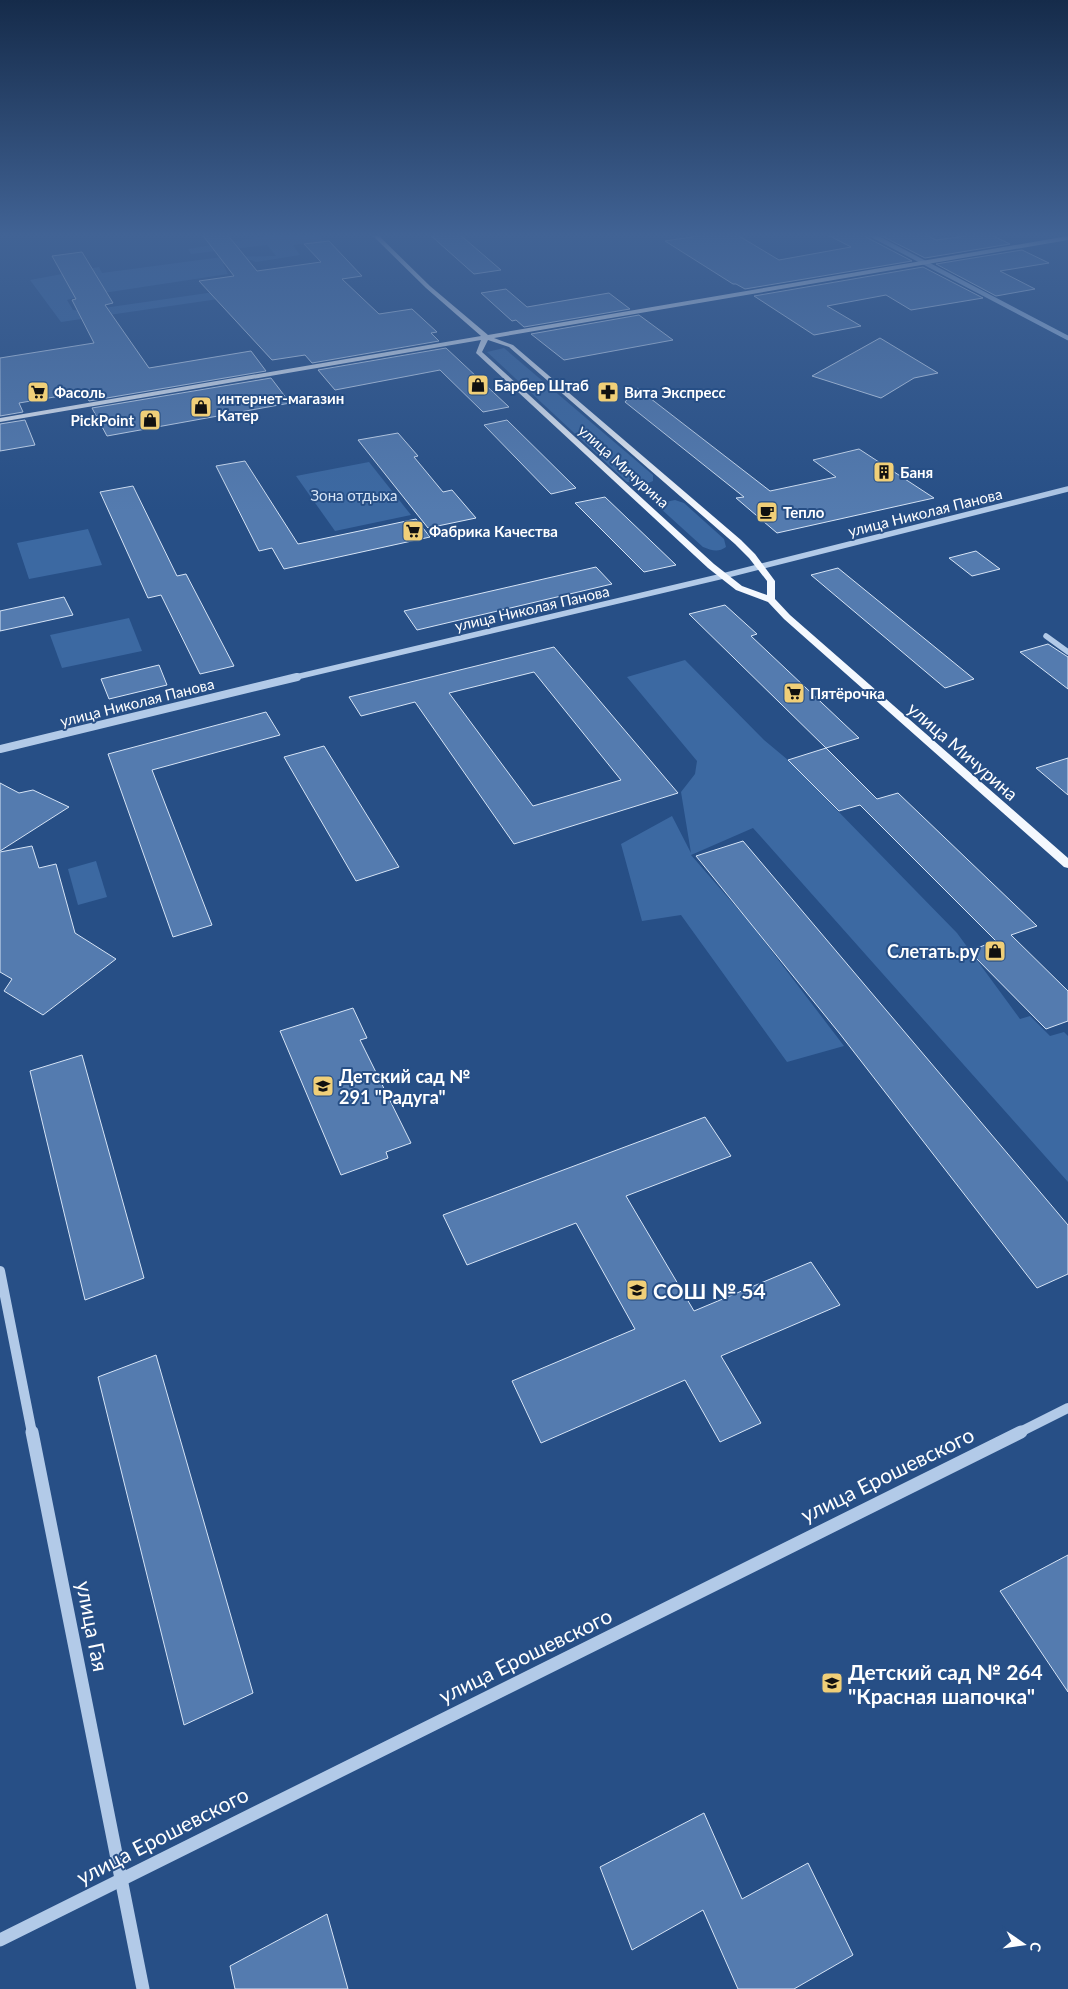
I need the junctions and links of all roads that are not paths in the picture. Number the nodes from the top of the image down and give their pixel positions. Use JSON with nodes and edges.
{"nodes":[{"id":1,"x":473,"y":326,"type":"edge"},
{"id":2,"x":551,"y":326,"type":"edge"},
{"id":3,"x":1045,"y":326,"type":"edge"},
{"id":4,"x":486,"y":337,"type":"junction"},
{"id":5,"x":1068,"y":338,"type":"edge"},
{"id":6,"x":0,"y":420,"type":"edge"},
{"id":7,"x":1068,"y":489,"type":"edge"},
{"id":8,"x":760,"y":566,"type":"junction"},
{"id":9,"x":723,"y":576,"type":"junction"},
{"id":10,"x":772,"y":600,"type":"junction"},
{"id":11,"x":1046,"y":636,"type":"dead end"},
{"id":12,"x":1068,"y":652,"type":"edge"},
{"id":13,"x":0,"y":749,"type":"edge"},
{"id":14,"x":1068,"y":864,"type":"edge"},
{"id":15,"x":0,"y":1271,"type":"edge"},
{"id":16,"x":1068,"y":1408,"type":"edge"},
{"id":17,"x":122,"y":1879,"type":"junction"},
{"id":18,"x":0,"y":1940,"type":"edge"},
{"id":19,"x":143,"y":1989,"type":"edge"}],
"edges":[{"from":1,"to":4,"type":"main road","name":"улица Мичурина"},
{"from":2,"to":4,"type":"main road"},
{"from":3,"to":5,"type":"street"},
{"from":4,"to":6,"type":"main road"},
{"from":4,"to":8,"type":"main road","name":"улица Мичурина"},
{"from":4,"to":9,"type":"main road","name":"улица Мичурина"},
{"from":7,"to":8,"type":"street","name":"улица Николая Панова"},
{"from":8,"to":9,"type":"street","name":"улица Николая Панова"},
{"from":8,"to":10,"type":"main road","name":"улица Мичурина"},
{"from":9,"to":10,"type":"main road","name":"улица Мичурина"},
{"from":9,"to":13,"type":"street","name":"улица Николая Панова"},
{"from":10,"to":14,"type":"main road","name":"улица Мичурина"},
{"from":11,"to":12,"type":"street"},
{"from":15,"to":17,"type":"street","name":"улица Гая"},
{"from":16,"to":17,"type":"street","name":"улица Ерошевского"},
{"from":17,"to":18,"type":"street","name":"улица Ерошевского"},
{"from":17,"to":19,"type":"street","name":"улица Гая"}]}
